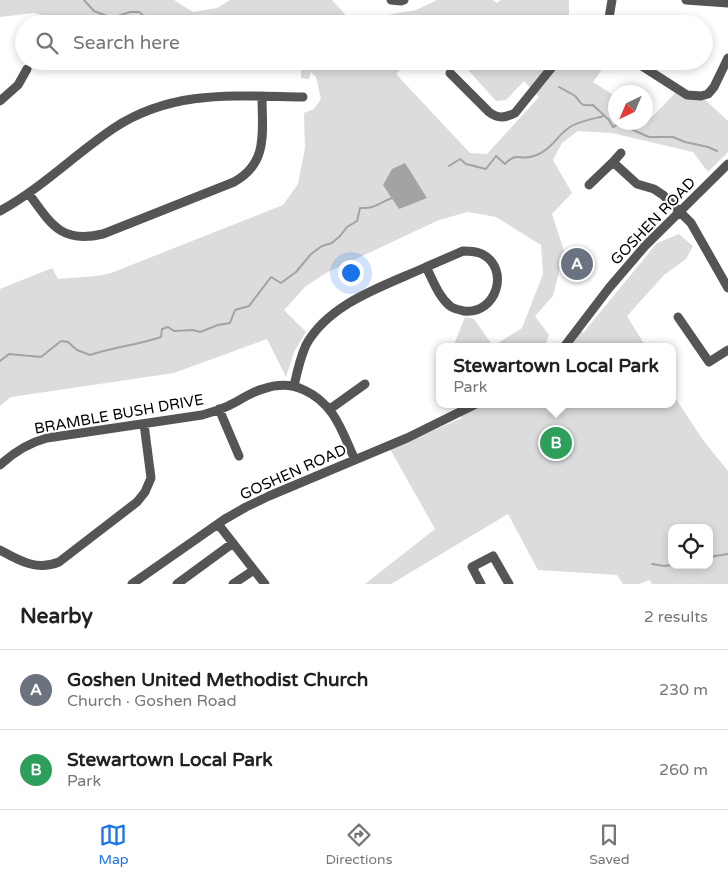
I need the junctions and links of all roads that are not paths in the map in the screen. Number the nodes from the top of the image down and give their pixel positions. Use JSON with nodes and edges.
{"nodes":[{"id":1,"x":391,"y":0,"type":"edge"},
{"id":2,"x":404,"y":0,"type":"edge"},
{"id":3,"x":612,"y":0,"type":"edge"},
{"id":4,"x":686,"y":0,"type":"edge"},
{"id":5,"x":728,"y":3,"type":"edge"},
{"id":6,"x":610,"y":15,"type":"edge"},
{"id":7,"x":727,"y":63,"type":"edge"},
{"id":8,"x":26,"y":70,"type":"edge"},
{"id":9,"x":550,"y":70,"type":"edge"},
{"id":10,"x":648,"y":70,"type":"edge"},
{"id":11,"x":450,"y":73,"type":"dead end"},
{"id":12,"x":262,"y":96,"type":"junction"},
{"id":13,"x":303,"y":96,"type":"dead end"},
{"id":14,"x":0,"y":101,"type":"edge"},
{"id":15,"x":621,"y":154,"type":"dead end"},
{"id":16,"x":613,"y":162,"type":"junction"},
{"id":17,"x":728,"y":164,"type":"edge"},
{"id":18,"x":589,"y":185,"type":"dead end"},
{"id":19,"x":29,"y":194,"type":"junction"},
{"id":20,"x":0,"y":211,"type":"edge"},
{"id":21,"x":680,"y":211,"type":"junction"},
{"id":22,"x":426,"y":267,"type":"junction"},
{"id":23,"x":728,"y":288,"type":"edge"},
{"id":24,"x":678,"y":317,"type":"dead end"},
{"id":25,"x":567,"y":343,"type":"edge"},
{"id":26,"x":728,"y":350,"type":"edge"},
{"id":27,"x":365,"y":384,"type":"dead end"},
{"id":28,"x":294,"y":386,"type":"junction"},
{"id":29,"x":468,"y":408,"type":"edge"},
{"id":30,"x":220,"y":409,"type":"junction"},
{"id":31,"x":330,"y":409,"type":"junction"},
{"id":32,"x":144,"y":424,"type":"junction"},
{"id":33,"x":239,"y":456,"type":"dead end"},
{"id":34,"x":355,"y":460,"type":"junction"},
{"id":35,"x":0,"y":465,"type":"edge"},
{"id":36,"x":218,"y":524,"type":"junction"},
{"id":37,"x":233,"y":543,"type":"junction"},
{"id":38,"x":0,"y":550,"type":"edge"},
{"id":39,"x":254,"y":570,"type":"junction"},
{"id":40,"x":132,"y":584,"type":"edge"},
{"id":41,"x":177,"y":584,"type":"edge"},
{"id":42,"x":233,"y":584,"type":"edge"},
{"id":43,"x":265,"y":584,"type":"edge"},
{"id":44,"x":481,"y":584,"type":"edge"},
{"id":45,"x":508,"y":584,"type":"edge"}],
"edges":[{"from":1,"to":2,"type":"street"},
{"from":3,"to":6,"type":"street"},
{"from":4,"to":5,"type":"street"},
{"from":7,"to":10,"type":"street"},
{"from":8,"to":14,"type":"street"},
{"from":9,"to":11,"type":"street"},
{"from":12,"to":13,"type":"street"},
{"from":12,"to":19,"type":"street"},
{"from":12,"to":19,"type":"street"},
{"from":15,"to":16,"type":"street"},
{"from":16,"to":18,"type":"street"},
{"from":16,"to":21,"type":"street"},
{"from":17,"to":21,"type":"street","name":"GOSHEN ROAD"},
{"from":19,"to":20,"type":"street"},
{"from":21,"to":23,"type":"street"},
{"from":21,"to":25,"type":"street","name":"GOSHEN ROAD"},
{"from":22,"to":22,"type":"street"},
{"from":22,"to":28,"type":"street"},
{"from":24,"to":26,"type":"street"},
{"from":27,"to":31,"type":"street"},
{"from":28,"to":30,"type":"street","name":"BRAMBLE BUSH DRIVE"},
{"from":28,"to":31,"type":"street","name":"BRAMBLE BUSH DRIVE"},
{"from":29,"to":34,"type":"street","name":"GOSHEN ROAD"},
{"from":30,"to":32,"type":"street","name":"BRAMBLE BUSH DRIVE"},
{"from":30,"to":33,"type":"street"},
{"from":31,"to":34,"type":"street","name":"BRAMBLE BUSH DRIVE"},
{"from":32,"to":35,"type":"street","name":"BRAMBLE BUSH DRIVE"},
{"from":32,"to":38,"type":"street"},
{"from":34,"to":36,"type":"street","name":"GOSHEN ROAD"},
{"from":36,"to":37,"type":"street"},
{"from":36,"to":40,"type":"street","name":"GOSHEN ROAD"},
{"from":37,"to":39,"type":"street"},
{"from":37,"to":41,"type":"street"},
{"from":39,"to":42,"type":"street"},
{"from":39,"to":43,"type":"street"},
{"from":44,"to":45,"type":"street"}]}
